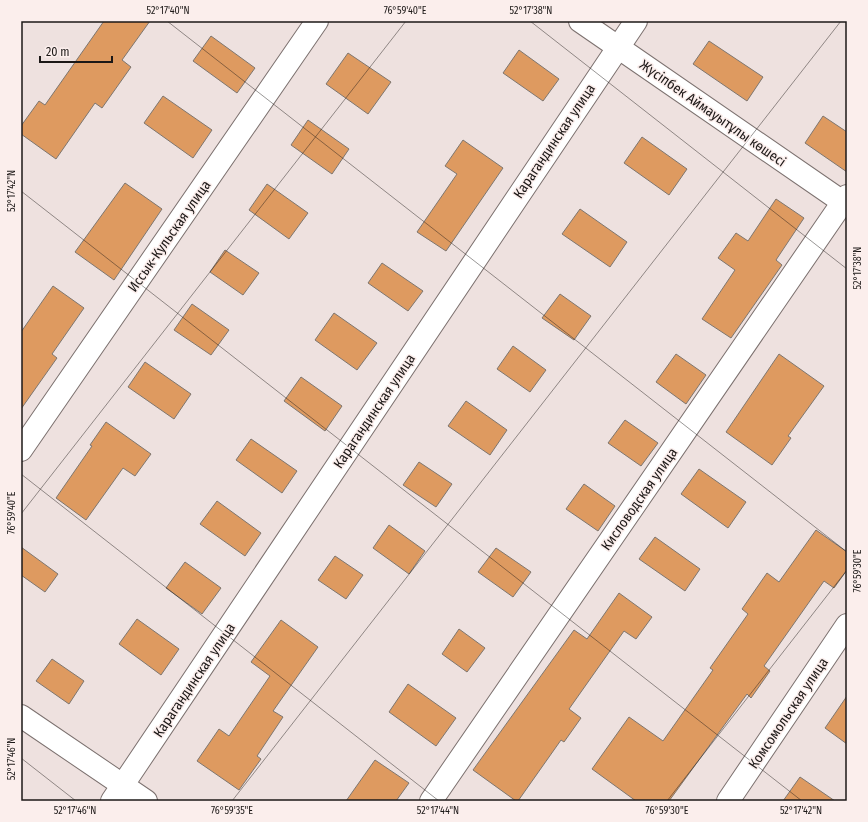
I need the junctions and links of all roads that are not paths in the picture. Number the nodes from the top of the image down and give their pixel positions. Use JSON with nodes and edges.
{"nodes":[{"id":1,"x":317,"y":21,"type":"edge"},
{"id":2,"x":580,"y":21,"type":"edge"},
{"id":3,"x":636,"y":21,"type":"edge"},
{"id":4,"x":617,"y":47,"type":"junction"},
{"id":5,"x":846,"y":201,"type":"edge"},
{"id":6,"x":21,"y":450,"type":"edge"},
{"id":7,"x":847,"y":625,"type":"edge"},
{"id":8,"x":21,"y":716,"type":"edge"},
{"id":9,"x":118,"y":793,"type":"edge"},
{"id":10,"x":146,"y":801,"type":"edge"},
{"id":11,"x":431,"y":801,"type":"edge"},
{"id":12,"x":728,"y":801,"type":"edge"}],
"edges":[{"from":1,"to":6,"type":"street","name":"Иссык-Кульская улица"},
{"from":2,"to":4,"type":"street","name":"Жүсіпбек Аймауытұлы көшесі"},
{"from":3,"to":4,"type":"street","name":"Карагандинская улица"},
{"from":4,"to":5,"type":"street","name":"Жүсіпбек Аймауытұлы көшесі"},
{"from":4,"to":9,"type":"street","name":"Карагандинская улица"},
{"from":5,"to":11,"type":"street","name":"Кисловодская улица"},
{"from":7,"to":12,"type":"street","name":"Комсомольская улица"},
{"from":8,"to":9,"type":"street"},
{"from":9,"to":10,"type":"street"}]}
